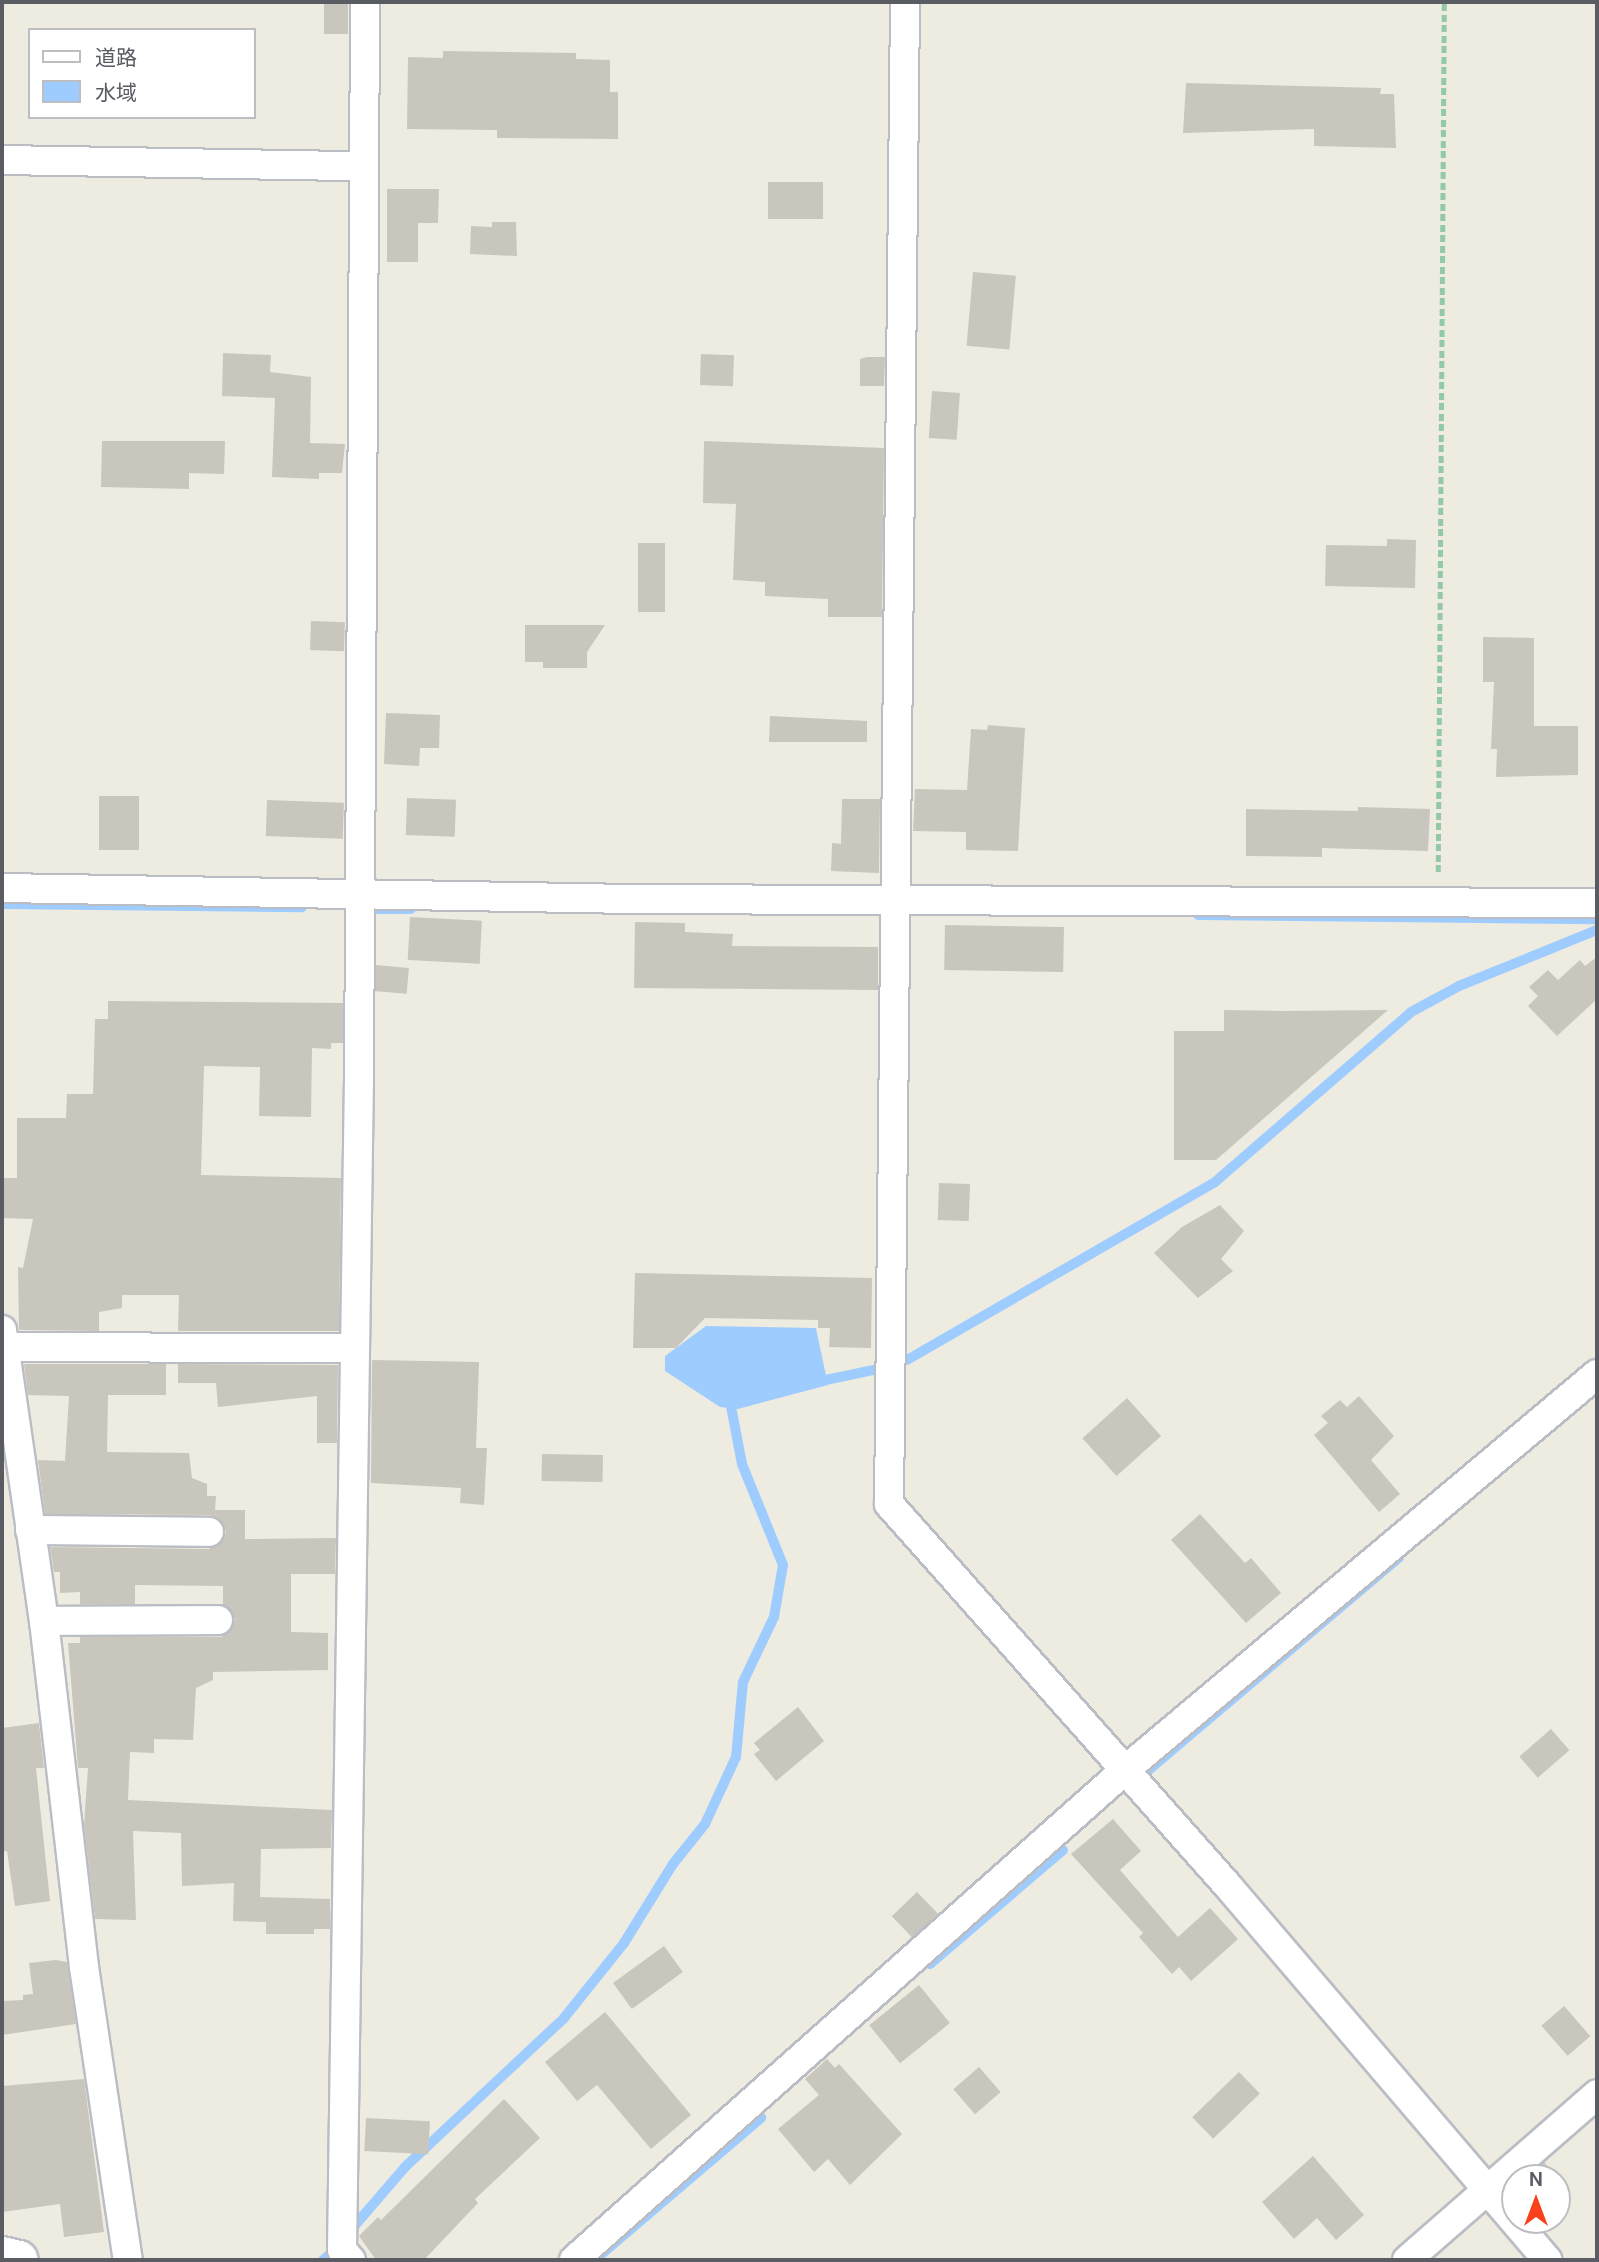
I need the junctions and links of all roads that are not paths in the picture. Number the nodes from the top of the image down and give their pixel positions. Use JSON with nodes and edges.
{"nodes":[{"id":1,"x":365,"y":2,"type":"edge"},
{"id":2,"x":905,"y":2,"type":"edge"},
{"id":3,"x":2,"y":160,"type":"edge"},
{"id":4,"x":363,"y":166,"type":"junction"},
{"id":5,"x":2,"y":888,"type":"edge"},
{"id":6,"x":360,"y":891,"type":"junction"},
{"id":7,"x":896,"y":901,"type":"junction"},
{"id":8,"x":1597,"y":903,"type":"edge"},
{"id":9,"x":3,"y":1339,"type":"edge"},
{"id":10,"x":354,"y":1348,"type":"junction"},
{"id":11,"x":1597,"y":1374,"type":"edge"},
{"id":12,"x":30,"y":1530,"type":"junction"},
{"id":13,"x":209,"y":1532,"type":"dead end"},
{"id":14,"x":218,"y":1620,"type":"dead end"},
{"id":15,"x":44,"y":1621,"type":"junction"},
{"id":16,"x":1125,"y":1770,"type":"junction"},
{"id":17,"x":1597,"y":2094,"type":"edge"},
{"id":18,"x":1486,"y":2191,"type":"junction"},
{"id":19,"x":2,"y":2256,"type":"edge"},
{"id":20,"x":19,"y":2260,"type":"edge"},
{"id":21,"x":128,"y":2260,"type":"edge"},
{"id":22,"x":351,"y":2260,"type":"edge"},
{"id":23,"x":574,"y":2260,"type":"edge"},
{"id":24,"x":1407,"y":2260,"type":"edge"},
{"id":25,"x":1547,"y":2260,"type":"edge"}],
"edges":[{"from":1,"to":4,"type":"street"},
{"from":2,"to":7,"type":"street"},
{"from":3,"to":4,"type":"street"},
{"from":4,"to":6,"type":"street"},
{"from":5,"to":6,"type":"street"},
{"from":6,"to":7,"type":"street"},
{"from":6,"to":10,"type":"street"},
{"from":7,"to":8,"type":"street"},
{"from":7,"to":16,"type":"street"},
{"from":9,"to":10,"type":"street"},
{"from":9,"to":12,"type":"street"},
{"from":10,"to":22,"type":"street"},
{"from":11,"to":16,"type":"street"},
{"from":12,"to":13,"type":"street"},
{"from":12,"to":15,"type":"street"},
{"from":14,"to":15,"type":"street"},
{"from":15,"to":21,"type":"street"},
{"from":16,"to":18,"type":"street"},
{"from":16,"to":23,"type":"street"},
{"from":17,"to":18,"type":"street"},
{"from":18,"to":24,"type":"street"},
{"from":18,"to":25,"type":"street"},
{"from":19,"to":20,"type":"main road"}]}
